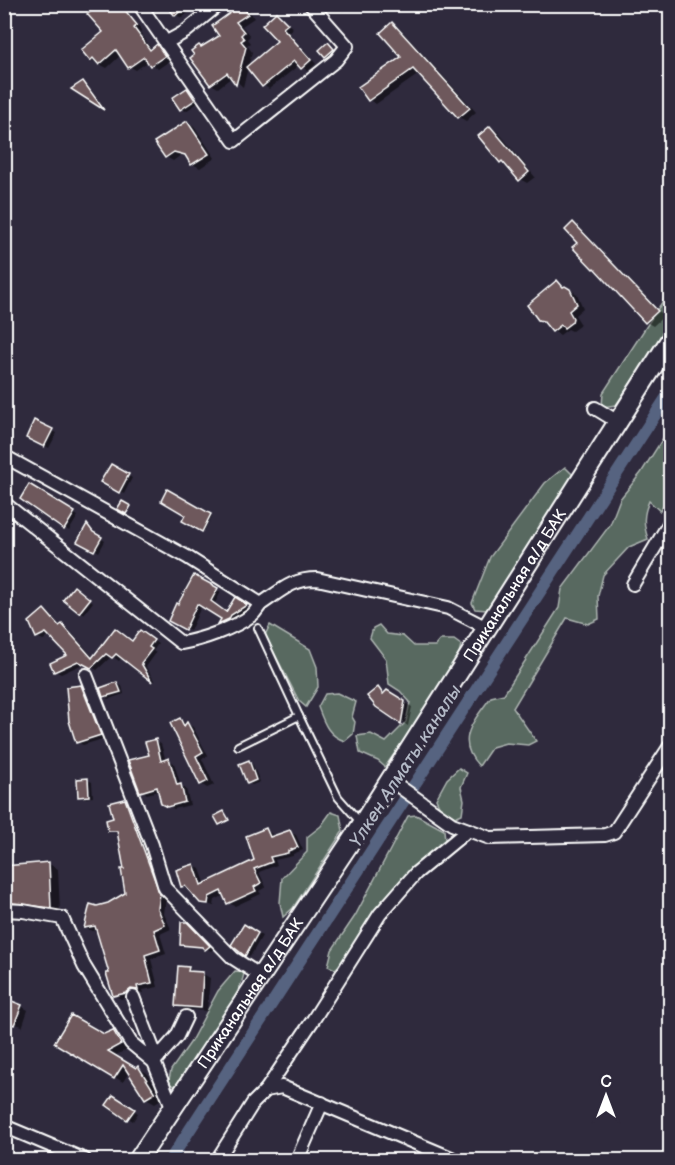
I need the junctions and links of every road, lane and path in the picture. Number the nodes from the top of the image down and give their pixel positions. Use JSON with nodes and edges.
{"nodes":[{"id":1,"x":139,"y":4,"type":"edge"},
{"id":2,"x":219,"y":4,"type":"edge"},
{"id":3,"x":310,"y":4,"type":"edge"},
{"id":4,"x":165,"y":43,"type":"junction"},
{"id":5,"x":670,"y":340,"type":"edge"},
{"id":6,"x":595,"y":408,"type":"dead end"},
{"id":7,"x":618,"y":422,"type":"junction"},
{"id":8,"x":5,"y":458,"type":"edge"},
{"id":9,"x":4,"y":503,"type":"edge"},
{"id":10,"x":10,"y":513,"type":"edge"},
{"id":11,"x":670,"y":522,"type":"edge"},
{"id":12,"x":633,"y":584,"type":"dead end"},
{"id":13,"x":261,"y":604,"type":"junction"},
{"id":14,"x":258,"y":628,"type":"dead end"},
{"id":15,"x":487,"y":628,"type":"junction"},
{"id":16,"x":86,"y":675,"type":"dead end"},
{"id":17,"x":299,"y":716,"type":"junction"},
{"id":18,"x":238,"y":746,"type":"dead end"},
{"id":19,"x":670,"y":746,"type":"edge"},
{"id":20,"x":390,"y":780,"type":"junction"},
{"id":21,"x":362,"y":824,"type":"junction"},
{"id":22,"x":468,"y":830,"type":"junction"},
{"id":23,"x":4,"y":910,"type":"edge"},
{"id":24,"x":261,"y":976,"type":"junction"},
{"id":25,"x":133,"y":997,"type":"dead end"},
{"id":26,"x":186,"y":1017,"type":"dead end"},
{"id":27,"x":153,"y":1062,"type":"junction"},
{"id":28,"x":266,"y":1090,"type":"junction"},
{"id":29,"x":322,"y":1103,"type":"junction"},
{"id":30,"x":173,"y":1109,"type":"junction"},
{"id":31,"x":4,"y":1126,"type":"edge"},
{"id":32,"x":85,"y":1161,"type":"edge"},
{"id":33,"x":138,"y":1161,"type":"edge"},
{"id":34,"x":217,"y":1161,"type":"edge"},
{"id":35,"x":297,"y":1161,"type":"edge"},
{"id":36,"x":456,"y":1161,"type":"edge"}],
"edges":[{"from":1,"to":4,"type":"street"},
{"from":2,"to":4,"type":"street"},
{"from":3,"to":4,"type":"street"},
{"from":5,"to":7,"type":"main road","name":"Приканальная а/д БАК"},
{"from":6,"to":7,"type":"street"},
{"from":7,"to":15,"type":"main road","name":"Приканальная а/д БАК"},
{"from":8,"to":13,"type":"street"},
{"from":9,"to":10,"type":"street"},
{"from":10,"to":13,"type":"street"},
{"from":11,"to":12,"type":"street"},
{"from":13,"to":15,"type":"street"},
{"from":14,"to":17,"type":"lane"},
{"from":15,"to":20,"type":"main road","name":"Приканальная а/д БАК"},
{"from":16,"to":24,"type":"street"},
{"from":17,"to":18,"type":"lane"},
{"from":17,"to":21,"type":"lane"},
{"from":19,"to":22,"type":"street"},
{"from":20,"to":21,"type":"main road","name":"Приканальная а/д БАК"},
{"from":20,"to":22,"type":"street"},
{"from":21,"to":24,"type":"main road","name":"Приканальная а/д БАК"},
{"from":22,"to":28,"type":"street"},
{"from":23,"to":27,"type":"street"},
{"from":24,"to":30,"type":"main road","name":"Приканальная а/д БАК"},
{"from":25,"to":27,"type":"street"},
{"from":26,"to":27,"type":"street"},
{"from":27,"to":30,"type":"street"},
{"from":28,"to":29,"type":"street"},
{"from":28,"to":34,"type":"street"},
{"from":29,"to":35,"type":"street"},
{"from":29,"to":36,"type":"street"},
{"from":30,"to":33,"type":"main road","name":"Приканальная а/д БАК"},
{"from":31,"to":32,"type":"street"}]}
